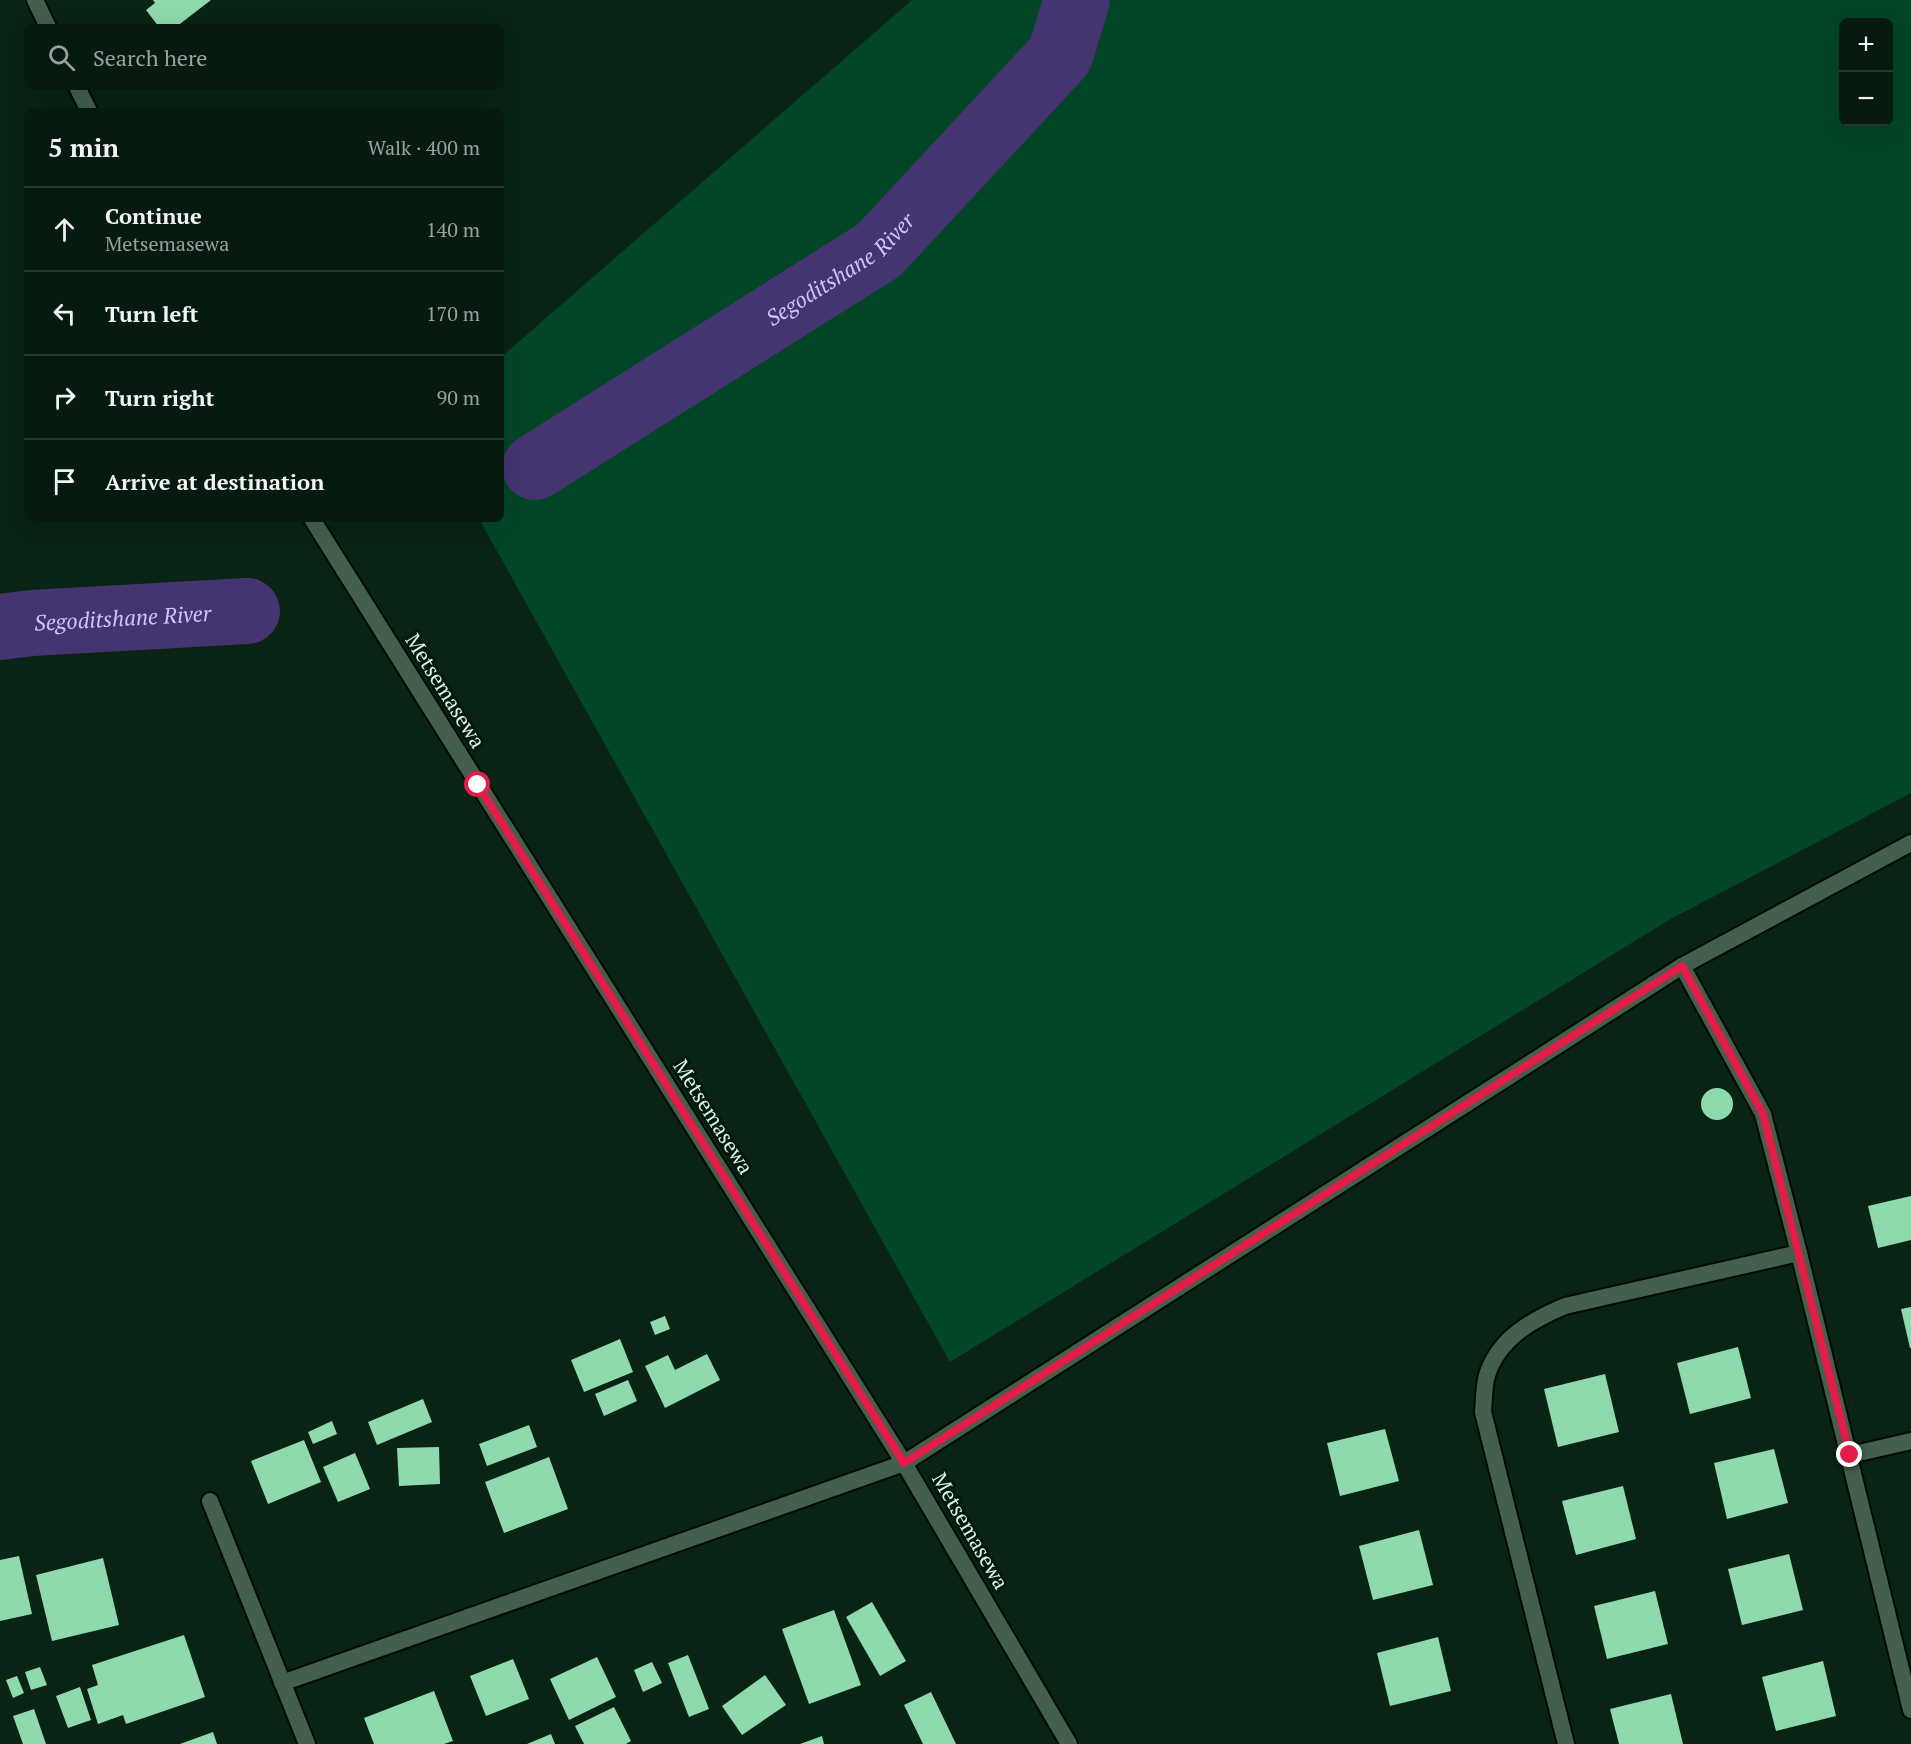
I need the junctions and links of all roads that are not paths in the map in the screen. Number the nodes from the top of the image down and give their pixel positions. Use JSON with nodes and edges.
{"nodes":[{"id":1,"x":35,"y":0,"type":"edge"},
{"id":2,"x":47,"y":24,"type":"edge"},
{"id":3,"x":78,"y":90,"type":"edge"},
{"id":4,"x":88,"y":108,"type":"edge"},
{"id":5,"x":314,"y":522,"type":"edge"},
{"id":6,"x":1911,"y":843,"type":"edge"},
{"id":7,"x":1682,"y":966,"type":"junction"},
{"id":8,"x":1799,"y":1253,"type":"junction"},
{"id":9,"x":1911,"y":1441,"type":"edge"},
{"id":10,"x":1850,"y":1455,"type":"junction"},
{"id":11,"x":904,"y":1463,"type":"junction"},
{"id":12,"x":210,"y":1501,"type":"dead end"},
{"id":13,"x":282,"y":1683,"type":"junction"},
{"id":14,"x":1911,"y":1710,"type":"edge"},
{"id":15,"x":307,"y":1744,"type":"edge"},
{"id":16,"x":1069,"y":1744,"type":"edge"},
{"id":17,"x":1566,"y":1744,"type":"edge"}],
"edges":[{"from":1,"to":2,"type":"street"},
{"from":3,"to":4,"type":"street"},
{"from":5,"to":11,"type":"street","name":"Metsemasewa"},
{"from":6,"to":7,"type":"street"},
{"from":7,"to":8,"type":"street"},
{"from":7,"to":11,"type":"street"},
{"from":8,"to":10,"type":"street"},
{"from":8,"to":17,"type":"street"},
{"from":9,"to":10,"type":"street"},
{"from":10,"to":14,"type":"street"},
{"from":11,"to":13,"type":"street"},
{"from":11,"to":16,"type":"street","name":"Metsemasewa"},
{"from":12,"to":13,"type":"street"},
{"from":13,"to":15,"type":"street"}]}
